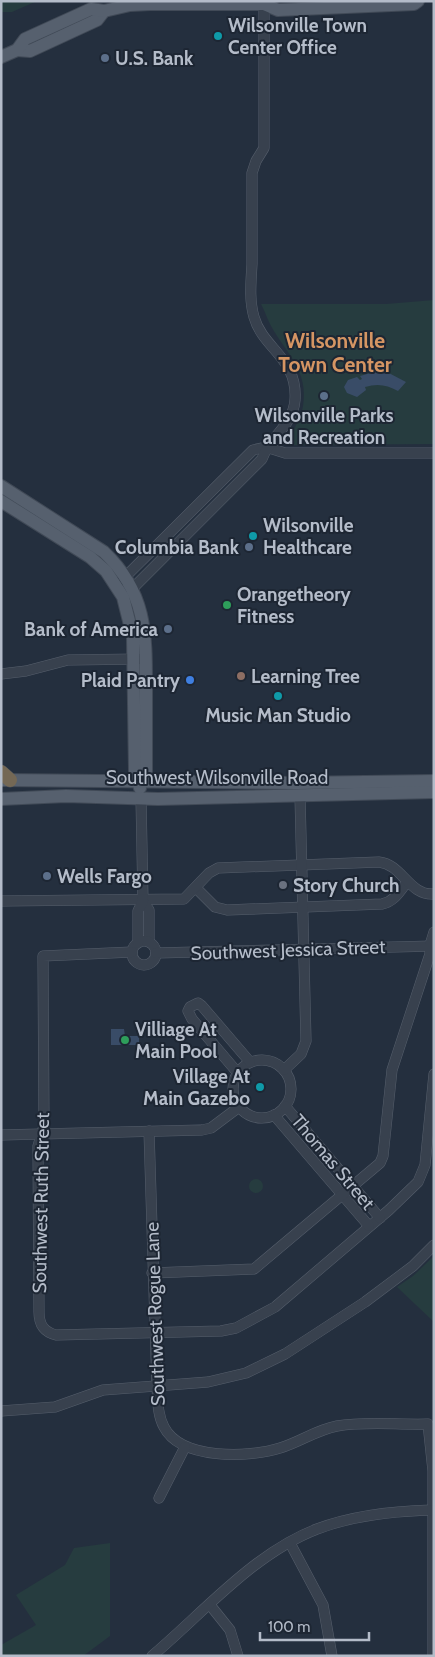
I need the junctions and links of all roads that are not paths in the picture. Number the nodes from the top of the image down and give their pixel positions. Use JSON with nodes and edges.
{"nodes":[{"id":1,"x":418,"y":1,"type":"edge"},
{"id":2,"x":266,"y":2,"type":"edge"},
{"id":3,"x":1,"y":57,"type":"edge"},
{"id":4,"x":266,"y":447,"type":"junction"},
{"id":5,"x":434,"y":453,"type":"edge"},
{"id":6,"x":1,"y":486,"type":"edge"},
{"id":7,"x":1,"y":501,"type":"edge"},
{"id":8,"x":121,"y":581,"type":"junction"},
{"id":9,"x":128,"y":592,"type":"junction"},
{"id":10,"x":140,"y":659,"type":"junction"},
{"id":11,"x":1,"y":674,"type":"edge"},
{"id":12,"x":4,"y":778,"type":"edge"},
{"id":13,"x":434,"y":781,"type":"edge"},
{"id":14,"x":140,"y":782,"type":"junction"},
{"id":15,"x":434,"y":792,"type":"edge"},
{"id":16,"x":300,"y":796,"type":"junction"},
{"id":17,"x":141,"y":798,"type":"junction"},
{"id":18,"x":1,"y":799,"type":"edge"},
{"id":19,"x":302,"y":865,"type":"junction"},
{"id":20,"x":407,"y":882,"type":"junction"},
{"id":21,"x":196,"y":888,"type":"junction"},
{"id":22,"x":434,"y":894,"type":"edge"},
{"id":23,"x":1,"y":901,"type":"edge"},
{"id":24,"x":143,"y":901,"type":"junction"},
{"id":25,"x":303,"y":907,"type":"junction"},
{"id":26,"x":149,"y":942,"type":"junction"},
{"id":27,"x":138,"y":943,"type":"junction"},
{"id":28,"x":431,"y":944,"type":"edge"},
{"id":29,"x":304,"y":950,"type":"junction"},
{"id":30,"x":132,"y":952,"type":"junction"},
{"id":31,"x":156,"y":954,"type":"junction"},
{"id":32,"x":250,"y":1062,"type":"junction"},
{"id":33,"x":284,"y":1070,"type":"junction"},
{"id":34,"x":237,"y":1072,"type":"junction"},
{"id":35,"x":434,"y":1074,"type":"edge"},
{"id":36,"x":285,"y":1106,"type":"junction"},
{"id":37,"x":239,"y":1107,"type":"junction"},
{"id":38,"x":274,"y":1115,"type":"junction"},
{"id":39,"x":149,"y":1132,"type":"junction"},
{"id":40,"x":1,"y":1135,"type":"edge"},
{"id":41,"x":41,"y":1135,"type":"junction"},
{"id":42,"x":353,"y":1186,"type":"junction"},
{"id":43,"x":343,"y":1195,"type":"junction"},
{"id":44,"x":380,"y":1218,"type":"junction"},
{"id":45,"x":369,"y":1226,"type":"junction"},
{"id":46,"x":434,"y":1245,"type":"edge"},
{"id":47,"x":152,"y":1273,"type":"junction"},
{"id":48,"x":154,"y":1332,"type":"junction"},
{"id":49,"x":157,"y":1386,"type":"junction"},
{"id":50,"x":1,"y":1412,"type":"edge"},
{"id":51,"x":185,"y":1446,"type":"junction"},
{"id":52,"x":159,"y":1498,"type":"dead end"},
{"id":53,"x":432,"y":1510,"type":"junction"},
{"id":54,"x":290,"y":1543,"type":"junction"},
{"id":55,"x":210,"y":1605,"type":"junction"},
{"id":56,"x":152,"y":1656,"type":"edge"},
{"id":57,"x":238,"y":1656,"type":"edge"},
{"id":58,"x":332,"y":1656,"type":"edge"},
{"id":59,"x":433,"y":1656,"type":"edge"}],
"edges":[{"from":1,"to":2,"type":"main road"},
{"from":2,"to":3,"type":"main road"},
{"from":2,"to":4,"type":"street"},
{"from":4,"to":5,"type":"street"},
{"from":4,"to":8,"type":"street"},
{"from":4,"to":9,"type":"street"},
{"from":6,"to":8,"type":"main road"},
{"from":7,"to":8,"type":"main road"},
{"from":8,"to":9,"type":"main road"},
{"from":9,"to":10,"type":"main road"},
{"from":10,"to":11,"type":"street"},
{"from":10,"to":14,"type":"main road"},
{"from":12,"to":14,"type":"main road","name":"Southwest Wilsonville Road"},
{"from":13,"to":14,"type":"main road","name":"Southwest Wilsonville Road"},
{"from":14,"to":17,"type":"main road"},
{"from":15,"to":16,"type":"main road","name":"Southwest Wilsonville Road"},
{"from":16,"to":17,"type":"main road","name":"Southwest Wilsonville Road"},
{"from":16,"to":19,"type":"street"},
{"from":17,"to":18,"type":"main road","name":"Southwest Wilsonville Road"},
{"from":17,"to":24,"type":"street"},
{"from":19,"to":20,"type":"street"},
{"from":19,"to":21,"type":"street"},
{"from":19,"to":25,"type":"street"},
{"from":20,"to":22,"type":"street"},
{"from":20,"to":25,"type":"street"},
{"from":21,"to":24,"type":"street"},
{"from":21,"to":25,"type":"street"},
{"from":23,"to":24,"type":"street"},
{"from":24,"to":26,"type":"street"},
{"from":24,"to":27,"type":"street"},
{"from":25,"to":29,"type":"street"},
{"from":26,"to":27,"type":"street"},
{"from":26,"to":31,"type":"street"},
{"from":27,"to":30,"type":"street"},
{"from":28,"to":29,"type":"street","name":"Southwest Jessica Street"},
{"from":28,"to":42,"type":"street"},
{"from":29,"to":31,"type":"street","name":"Southwest Jessica Street"},
{"from":29,"to":33,"type":"street"},
{"from":30,"to":31,"type":"street","name":"Southwest Jessica Street"},
{"from":30,"to":41,"type":"street","name":"Southwest Ruth Street"},
{"from":32,"to":33,"type":"street"},
{"from":32,"to":34,"type":"street"},
{"from":32,"to":34,"type":"street"},
{"from":33,"to":36,"type":"street"},
{"from":34,"to":37,"type":"street"},
{"from":35,"to":44,"type":"street","name":"Southwest Ruth Street"},
{"from":36,"to":38,"type":"street"},
{"from":36,"to":42,"type":"street","name":"Thomas Street"},
{"from":37,"to":38,"type":"street"},
{"from":37,"to":39,"type":"street"},
{"from":38,"to":43,"type":"street","name":"Thomas Street"},
{"from":39,"to":41,"type":"street"},
{"from":39,"to":47,"type":"street","name":"Southwest Rogue Lane"},
{"from":40,"to":41,"type":"street"},
{"from":41,"to":48,"type":"street","name":"Southwest Ruth Street"},
{"from":42,"to":43,"type":"street"},
{"from":42,"to":44,"type":"street","name":"Thomas Street"},
{"from":43,"to":45,"type":"street","name":"Thomas Street"},
{"from":43,"to":47,"type":"street"},
{"from":44,"to":45,"type":"street","name":"Southwest Ruth Street"},
{"from":45,"to":48,"type":"street","name":"Southwest Ruth Street"},
{"from":46,"to":49,"type":"street"},
{"from":47,"to":48,"type":"street","name":"Southwest Rogue Lane"},
{"from":48,"to":49,"type":"street","name":"Southwest Rogue Lane"},
{"from":49,"to":50,"type":"street"},
{"from":49,"to":51,"type":"street","name":"Southwest Rogue Lane"},
{"from":51,"to":52,"type":"street"},
{"from":51,"to":53,"type":"street","name":"Southwest Rogue Lane"},
{"from":53,"to":54,"type":"street"},
{"from":53,"to":59,"type":"street"},
{"from":54,"to":55,"type":"street"},
{"from":54,"to":58,"type":"street"},
{"from":55,"to":56,"type":"street"},
{"from":55,"to":57,"type":"street"}]}
